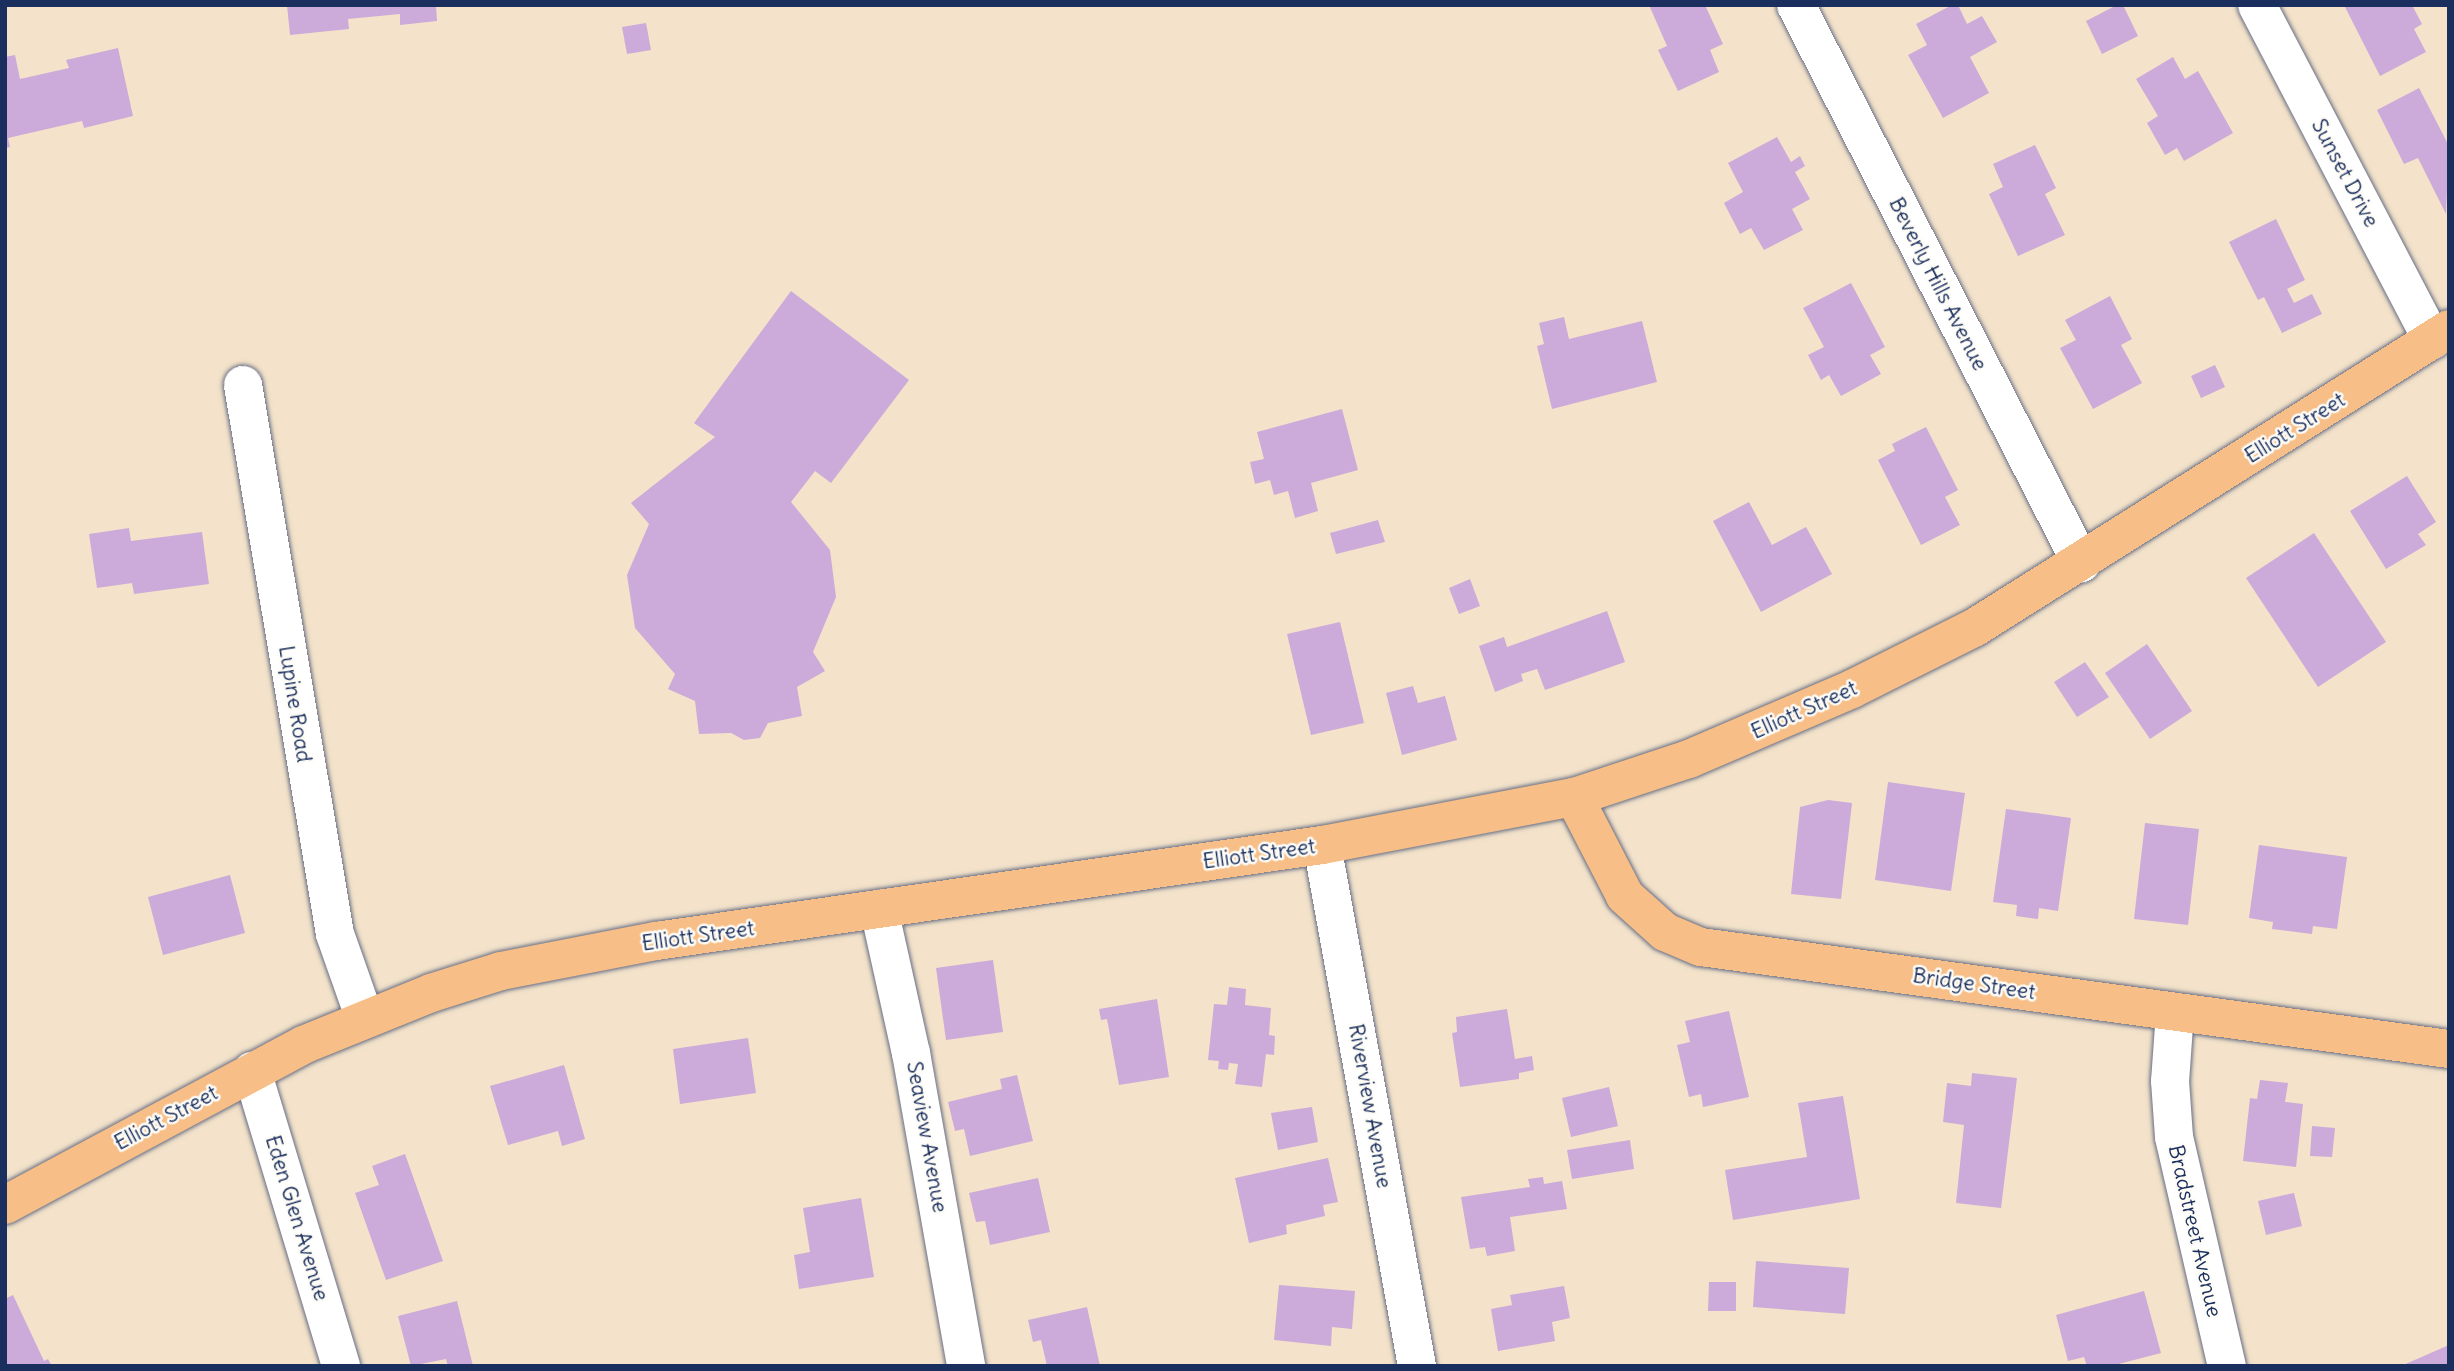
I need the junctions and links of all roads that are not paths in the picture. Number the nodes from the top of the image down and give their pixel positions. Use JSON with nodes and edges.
{"nodes":[{"id":1,"x":1796,"y":5,"type":"edge"},
{"id":2,"x":2257,"y":5,"type":"edge"},
{"id":3,"x":2441,"y":335,"type":"edge"},
{"id":4,"x":243,"y":385,"type":"dead end"},
{"id":5,"x":2081,"y":564,"type":"junction"},
{"id":6,"x":1574,"y":797,"type":"junction"},
{"id":7,"x":1322,"y":845,"type":"junction"},
{"id":8,"x":879,"y":909,"type":"junction"},
{"id":9,"x":2175,"y":1012,"type":"junction"},
{"id":10,"x":365,"y":1019,"type":"junction"},
{"id":11,"x":2449,"y":1049,"type":"edge"},
{"id":12,"x":252,"y":1071,"type":"junction"},
{"id":13,"x":5,"y":1205,"type":"edge"},
{"id":14,"x":341,"y":1366,"type":"edge"},
{"id":15,"x":966,"y":1366,"type":"edge"},
{"id":16,"x":1417,"y":1366,"type":"edge"},
{"id":17,"x":2227,"y":1366,"type":"edge"}],
"edges":[{"from":1,"to":5,"type":"street","name":"Beverly Hills Avenue"},
{"from":2,"to":3,"type":"street","name":"Sunset Drive"},
{"from":3,"to":5,"type":"main road","name":"Elliott Street"},
{"from":4,"to":10,"type":"street","name":"Lupine Road"},
{"from":5,"to":6,"type":"main road","name":"Elliott Street"},
{"from":6,"to":7,"type":"main road","name":"Elliott Street"},
{"from":6,"to":9,"type":"main road","name":"Bridge Street"},
{"from":7,"to":8,"type":"main road","name":"Elliott Street"},
{"from":7,"to":16,"type":"street","name":"Riverview Avenue"},
{"from":8,"to":10,"type":"main road","name":"Elliott Street"},
{"from":8,"to":15,"type":"street","name":"Seaview Avenue"},
{"from":9,"to":11,"type":"main road","name":"Bridge Street"},
{"from":9,"to":17,"type":"street","name":"Bradstreet Avenue"},
{"from":10,"to":12,"type":"main road","name":"Elliott Street"},
{"from":12,"to":13,"type":"main road","name":"Elliott Street"},
{"from":12,"to":14,"type":"street","name":"Eden Glen Avenue"}]}
